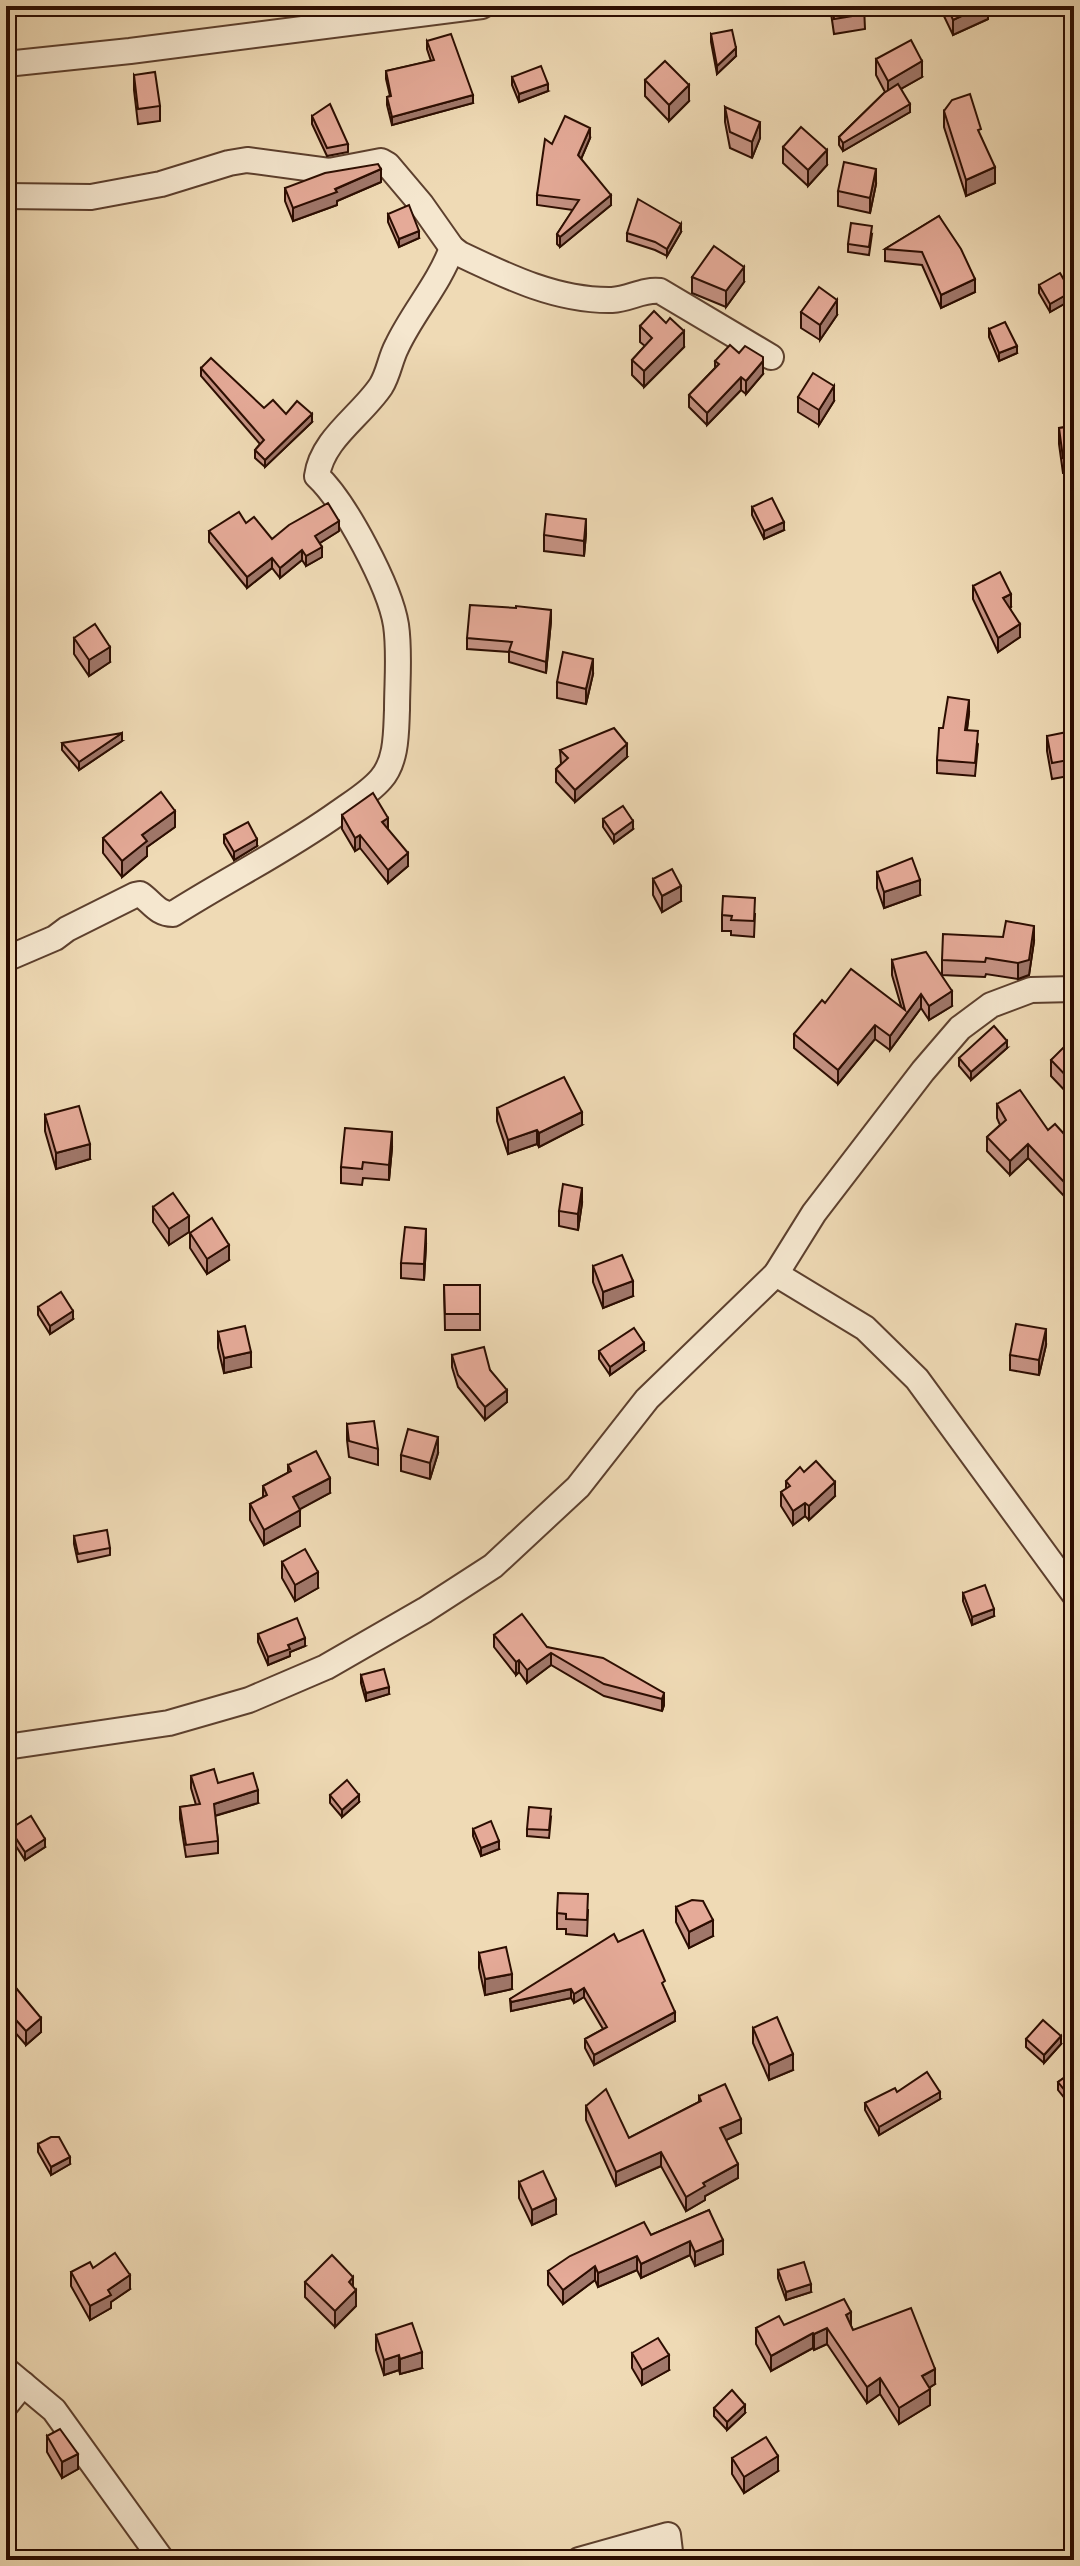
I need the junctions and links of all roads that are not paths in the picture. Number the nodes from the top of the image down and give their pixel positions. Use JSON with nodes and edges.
{"nodes":[{"id":1,"x":482,"y":6,"type":"edge"},
{"id":2,"x":6,"y":64,"type":"edge"},
{"id":3,"x":6,"y":196,"type":"edge"},
{"id":4,"x":452,"y":248,"type":"junction"},
{"id":5,"x":771,"y":357,"type":"dead end"},
{"id":6,"x":6,"y":959,"type":"edge"},
{"id":7,"x":1074,"y":989,"type":"edge"},
{"id":8,"x":776,"y":1274,"type":"junction"},
{"id":9,"x":1074,"y":1594,"type":"edge"},
{"id":10,"x":6,"y":1747,"type":"edge"},
{"id":11,"x":15,"y":2377,"type":"edge"},
{"id":12,"x":6,"y":2405,"type":"edge"},
{"id":13,"x":162,"y":2560,"type":"edge"},
{"id":14,"x":579,"y":2560,"type":"edge"},
{"id":15,"x":671,"y":2560,"type":"edge"}],
"edges":[{"from":1,"to":2,"type":"street"},
{"from":3,"to":4,"type":"street"},
{"from":4,"to":5,"type":"street"},
{"from":4,"to":6,"type":"street"},
{"from":7,"to":8,"type":"street"},
{"from":8,"to":9,"type":"street"},
{"from":8,"to":10,"type":"street"},
{"from":11,"to":12,"type":"street"},
{"from":11,"to":13,"type":"street"},
{"from":14,"to":15,"type":"street"}]}
